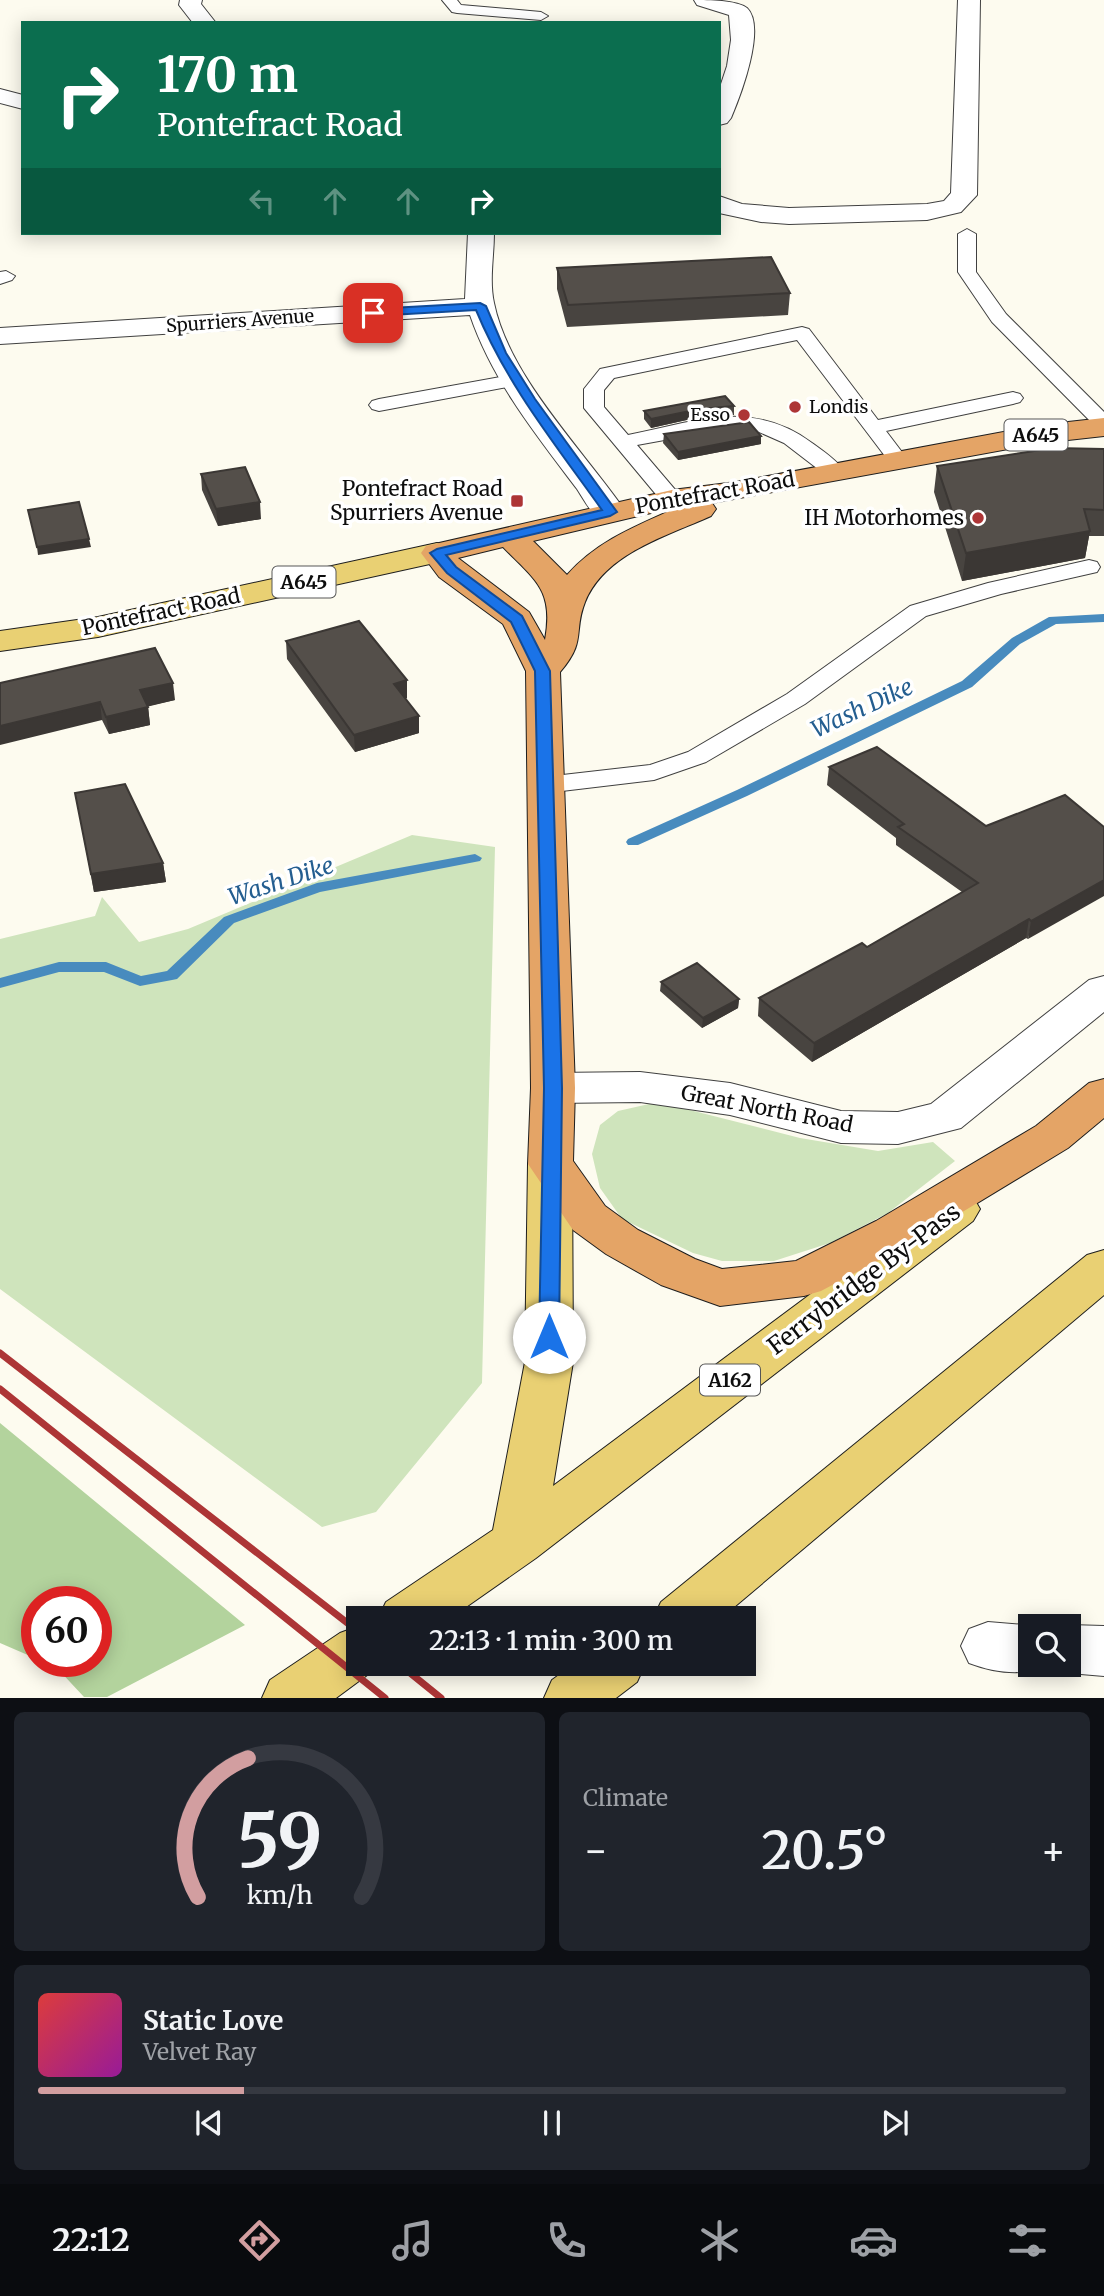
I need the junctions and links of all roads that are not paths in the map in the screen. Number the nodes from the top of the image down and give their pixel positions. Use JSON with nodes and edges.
{"nodes":[{"id":1,"x":191,"y":0,"type":"edge"},
{"id":2,"x":449,"y":0,"type":"edge"},
{"id":3,"x":705,"y":0,"type":"edge"},
{"id":4,"x":970,"y":0,"type":"edge"},
{"id":5,"x":541,"y":16,"type":"dead end"},
{"id":6,"x":203,"y":21,"type":"edge"},
{"id":7,"x":728,"y":75,"type":"edge"},
{"id":8,"x":0,"y":96,"type":"edge"},
{"id":9,"x":21,"y":101,"type":"edge"},
{"id":10,"x":721,"y":108,"type":"edge"},
{"id":11,"x":721,"y":205,"type":"edge"},
{"id":12,"x":967,"y":234,"type":"dead end"},
{"id":13,"x":481,"y":235,"type":"edge"},
{"id":14,"x":480,"y":306,"type":"junction"},
{"id":15,"x":0,"y":336,"type":"edge"},
{"id":16,"x":517,"y":380,"type":"junction"},
{"id":17,"x":1013,"y":398,"type":"dead end"},
{"id":18,"x":379,"y":405,"type":"dead end"},
{"id":19,"x":1104,"y":425,"type":"edge"},
{"id":20,"x":874,"y":427,"type":"junction"},
{"id":21,"x":623,"y":442,"type":"junction"},
{"id":22,"x":898,"y":460,"type":"junction"},
{"id":23,"x":834,"y":472,"type":"junction"},
{"id":24,"x":736,"y":491,"type":"junction"},
{"id":25,"x":672,"y":499,"type":"junction"},
{"id":26,"x":610,"y":512,"type":"junction"},
{"id":27,"x":509,"y":535,"type":"junction"},
{"id":28,"x":437,"y":553,"type":"junction"},
{"id":29,"x":1089,"y":567,"type":"edge"},
{"id":30,"x":565,"y":608,"type":"junction"},
{"id":31,"x":0,"y":641,"type":"edge"},
{"id":32,"x":543,"y":671,"type":"junction"},
{"id":33,"x":545,"y":785,"type":"junction"},
{"id":34,"x":1104,"y":990,"type":"edge"},
{"id":35,"x":553,"y":1088,"type":"junction"},
{"id":36,"x":1104,"y":1094,"type":"edge"},
{"id":37,"x":1052,"y":1137,"type":"junction"},
{"id":38,"x":550,"y":1164,"type":"junction"},
{"id":39,"x":1104,"y":1268,"type":"edge"},
{"id":40,"x":517,"y":1542,"type":"junction"},
{"id":41,"x":424,"y":1606,"type":"edge"},
{"id":42,"x":696,"y":1606,"type":"edge"},
{"id":43,"x":1081,"y":1650,"type":"edge"},
{"id":44,"x":1104,"y":1651,"type":"edge"},
{"id":45,"x":346,"y":1659,"type":"edge"},
{"id":46,"x":602,"y":1676,"type":"edge"},
{"id":47,"x":290,"y":1698,"type":"edge"},
{"id":48,"x":572,"y":1698,"type":"edge"}],
"edges":[{"from":1,"to":6,"type":"street"},
{"from":2,"to":5,"type":"lane"},
{"from":3,"to":7,"type":"street"},
{"from":4,"to":11,"type":"street"},
{"from":7,"to":10,"type":"street"},
{"from":8,"to":9,"type":"street"},
{"from":12,"to":19,"type":"lane"},
{"from":13,"to":14,"type":"street"},
{"from":14,"to":15,"type":"street","name":"Spurriers Avenue"},
{"from":14,"to":16,"type":"street"},
{"from":16,"to":18,"type":"lane"},
{"from":16,"to":26,"type":"street"},
{"from":17,"to":20,"type":"lane"},
{"from":19,"to":22,"type":"highway","name":"Pontefract Road","number":"A645"},
{"from":20,"to":21,"type":"lane"},
{"from":20,"to":22,"type":"lane"},
{"from":21,"to":23,"type":"lane"},
{"from":21,"to":25,"type":"lane"},
{"from":22,"to":23,"type":"highway","name":"Pontefract Road","number":"A645"},
{"from":23,"to":24,"type":"highway","name":"Pontefract Road","number":"A645"},
{"from":24,"to":25,"type":"highway","name":"Pontefract Road","number":"A645"},
{"from":24,"to":30,"type":"highway","number":"A645"},
{"from":25,"to":26,"type":"highway","name":"Pontefract Road","number":"A645"},
{"from":26,"to":27,"type":"highway","name":"Pontefract Road","number":"A645"},
{"from":27,"to":28,"type":"highway","name":"Pontefract Road","number":"A645"},
{"from":27,"to":30,"type":"highway"},
{"from":28,"to":31,"type":"main road","name":"Pontefract Road","number":"A645"},
{"from":28,"to":32,"type":"highway"},
{"from":29,"to":33,"type":"lane"},
{"from":30,"to":32,"type":"highway","number":"A645"},
{"from":32,"to":33,"type":"highway"},
{"from":33,"to":35,"type":"highway"},
{"from":34,"to":35,"type":"street","name":"Great North Road"},
{"from":35,"to":38,"type":"highway"},
{"from":36,"to":37,"type":"highway","number":"A162"},
{"from":37,"to":38,"type":"highway"},
{"from":37,"to":40,"type":"main road","name":"Ferrybridge By-Pass","number":"A162"},
{"from":38,"to":40,"type":"main road"},
{"from":39,"to":42,"type":"main road"},
{"from":40,"to":41,"type":"main road","name":"Ferrybridge By-Pass","number":"A162"},
{"from":43,"to":44,"type":"street"},
{"from":45,"to":47,"type":"main road"},
{"from":46,"to":48,"type":"main road"}]}
